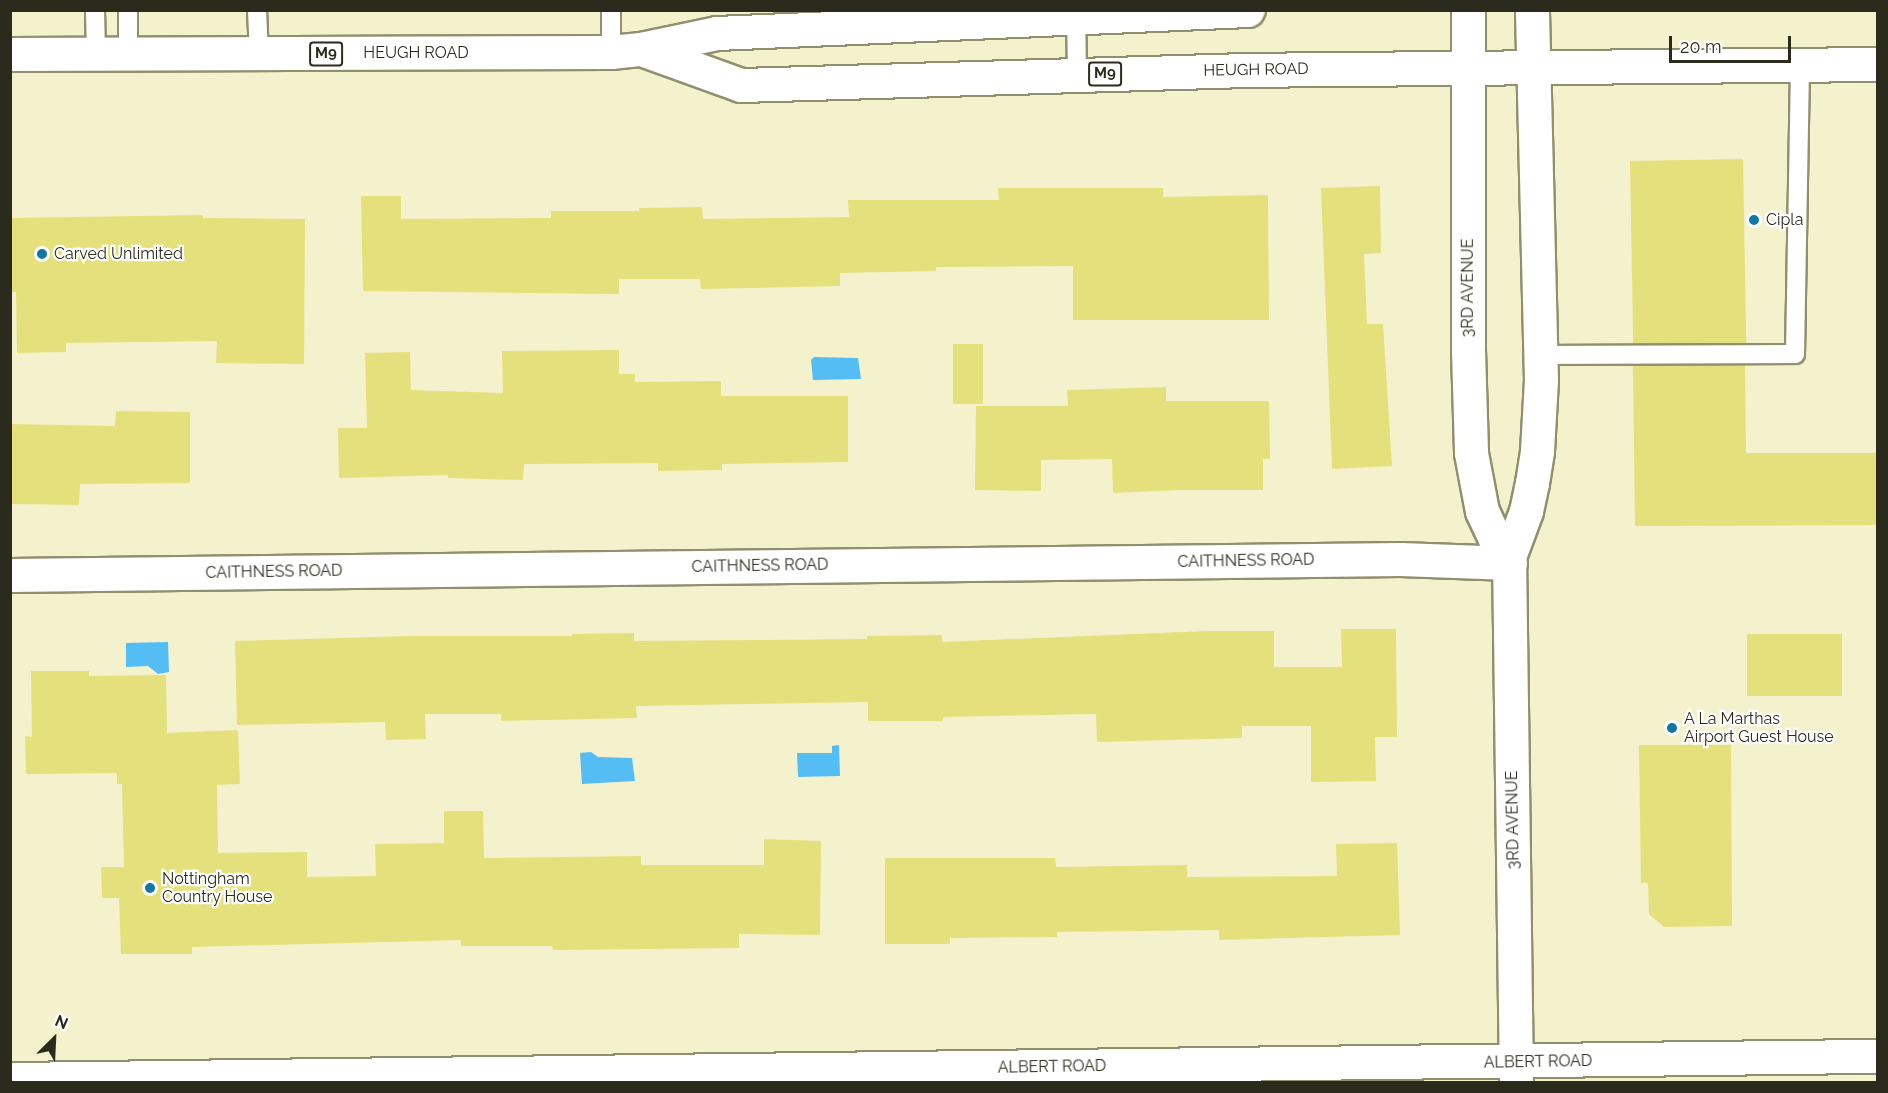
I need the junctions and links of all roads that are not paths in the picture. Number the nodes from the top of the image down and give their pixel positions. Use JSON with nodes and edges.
{"nodes":[{"id":1,"x":95,"y":10,"type":"edge"},
{"id":2,"x":128,"y":10,"type":"edge"},
{"id":3,"x":257,"y":10,"type":"edge"},
{"id":4,"x":611,"y":10,"type":"edge"},
{"id":5,"x":1248,"y":10,"type":"edge"},
{"id":6,"x":1468,"y":10,"type":"edge"},
{"id":7,"x":1532,"y":10,"type":"edge"},
{"id":8,"x":1076,"y":15,"type":"edge"},
{"id":9,"x":626,"y":50,"type":"junction"},
{"id":10,"x":10,"y":54,"type":"edge"},
{"id":11,"x":112,"y":54,"type":"junction"},
{"id":12,"x":259,"y":54,"type":"junction"},
{"id":13,"x":1800,"y":64,"type":"junction"},
{"id":14,"x":1878,"y":64,"type":"edge"},
{"id":15,"x":1468,"y":66,"type":"junction"},
{"id":16,"x":1534,"y":66,"type":"junction"},
{"id":17,"x":1077,"y":74,"type":"junction"},
{"id":18,"x":1541,"y":355,"type":"junction"},
{"id":19,"x":1509,"y":560,"type":"junction"},
{"id":20,"x":10,"y":575,"type":"edge"},
{"id":21,"x":1878,"y":1056,"type":"edge"},
{"id":22,"x":1516,"y":1072,"type":"edge"},
{"id":23,"x":10,"y":1079,"type":"edge"}],
"edges":[{"from":1,"to":11,"type":"lane"},
{"from":2,"to":11,"type":"lane"},
{"from":3,"to":12,"type":"lane"},
{"from":4,"to":9,"type":"lane"},
{"from":5,"to":8,"type":"street","name":"HEUGH ROAD","number":"M9"},
{"from":6,"to":15,"type":"street","name":"3RD AVENUE"},
{"from":7,"to":16,"type":"street","name":"3RD AVENUE"},
{"from":8,"to":9,"type":"street","name":"HEUGH ROAD","number":"M9"},
{"from":8,"to":17,"type":"lane"},
{"from":9,"to":12,"type":"street","name":"HEUGH ROAD","number":"M9"},
{"from":9,"to":17,"type":"street","name":"HEUGH ROAD","number":"M9"},
{"from":10,"to":11,"type":"street","name":"HEUGH ROAD","number":"M9"},
{"from":11,"to":12,"type":"street","name":"HEUGH ROAD","number":"M9"},
{"from":13,"to":14,"type":"street","name":"HEUGH ROAD","number":"M9"},
{"from":13,"to":16,"type":"street","name":"HEUGH ROAD","number":"M9"},
{"from":13,"to":18,"type":"lane"},
{"from":15,"to":16,"type":"street","name":"HEUGH ROAD","number":"M9"},
{"from":15,"to":17,"type":"street","name":"HEUGH ROAD","number":"M9"},
{"from":15,"to":19,"type":"street","name":"3RD AVENUE"},
{"from":16,"to":18,"type":"street","name":"3RD AVENUE"},
{"from":18,"to":19,"type":"street","name":"3RD AVENUE"},
{"from":19,"to":20,"type":"street","name":"CAITHNESS ROAD"},
{"from":19,"to":22,"type":"street","name":"3RD AVENUE"},
{"from":21,"to":22,"type":"street","name":"ALBERT ROAD"},
{"from":22,"to":23,"type":"street","name":"ALBERT ROAD"}]}
